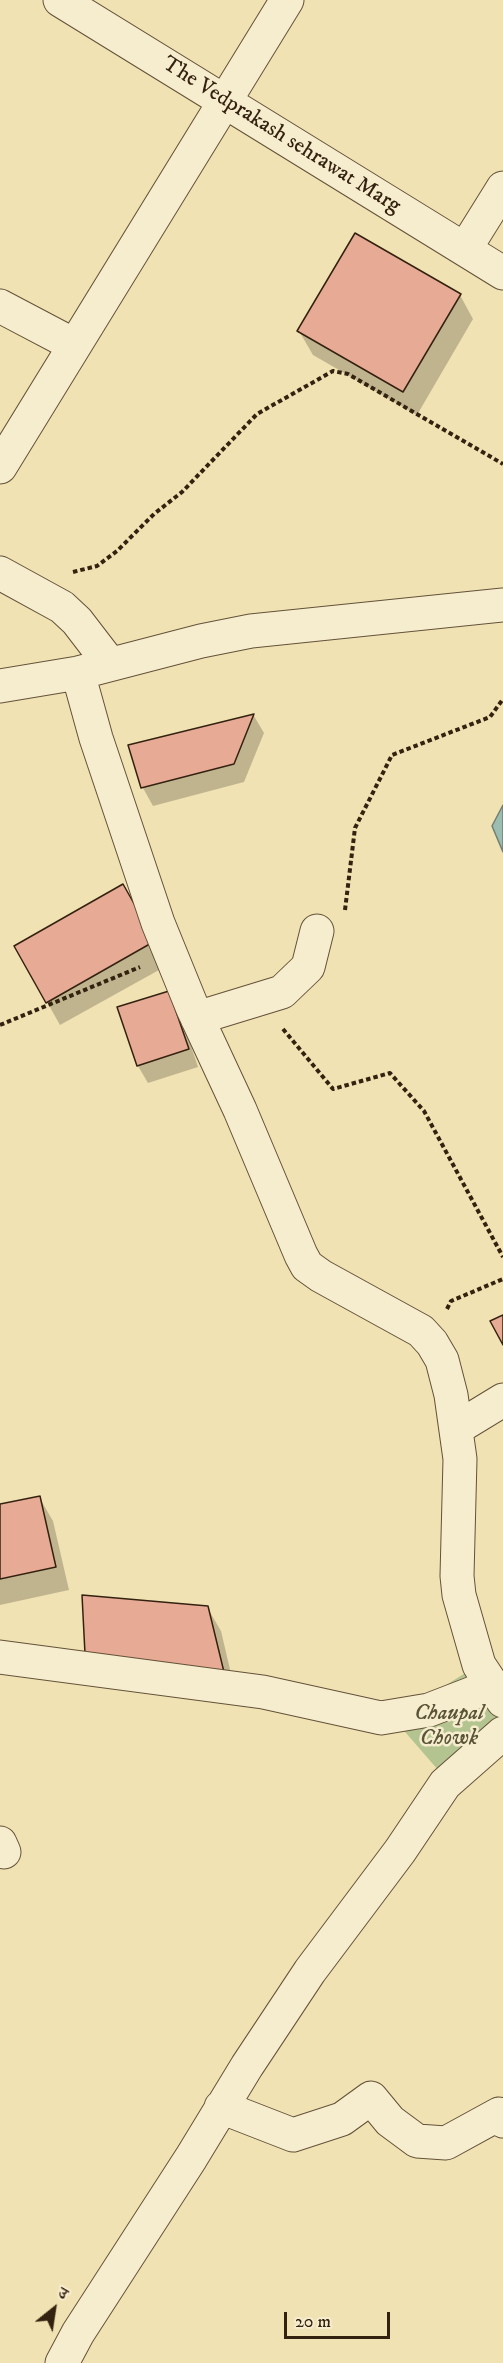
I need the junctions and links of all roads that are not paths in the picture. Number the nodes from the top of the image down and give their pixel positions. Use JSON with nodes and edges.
{"nodes":[{"id":1,"x":60,"y":0,"type":"edge"},
{"id":2,"x":287,"y":0,"type":"edge"},
{"id":3,"x":224,"y":99,"type":"junction"},
{"id":4,"x":503,"y":188,"type":"edge"},
{"id":5,"x":465,"y":249,"type":"junction"},
{"id":6,"x":503,"y":273,"type":"edge"},
{"id":7,"x":0,"y":306,"type":"edge"},
{"id":8,"x":74,"y":345,"type":"junction"},
{"id":9,"x":0,"y":467,"type":"edge"},
{"id":10,"x":0,"y":573,"type":"edge"},
{"id":11,"x":503,"y":605,"type":"edge"},
{"id":12,"x":111,"y":664,"type":"junction"},
{"id":13,"x":78,"y":673,"type":"junction"},
{"id":14,"x":0,"y":686,"type":"edge"},
{"id":15,"x":316,"y":931,"type":"dead end"},
{"id":16,"x":197,"y":1018,"type":"junction"},
{"id":17,"x":503,"y":1400,"type":"edge"},
{"id":18,"x":457,"y":1428,"type":"junction"},
{"id":19,"x":0,"y":1657,"type":"edge"},
{"id":20,"x":497,"y":1692,"type":"edge"},
{"id":21,"x":503,"y":1733,"type":"edge"},
{"id":22,"x":221,"y":2107,"type":"junction"},
{"id":23,"x":503,"y":2121,"type":"edge"},
{"id":24,"x":62,"y":2363,"type":"edge"}],
"edges":[{"from":1,"to":3,"type":"street","name":"The Vedprakash sehrawat Marg"},
{"from":2,"to":3,"type":"street"},
{"from":3,"to":5,"type":"street","name":"The Vedprakash sehrawat Marg"},
{"from":3,"to":8,"type":"street"},
{"from":4,"to":5,"type":"street"},
{"from":5,"to":6,"type":"street","name":"The Vedprakash sehrawat Marg"},
{"from":7,"to":8,"type":"street"},
{"from":8,"to":9,"type":"street"},
{"from":10,"to":12,"type":"street"},
{"from":11,"to":12,"type":"street"},
{"from":12,"to":13,"type":"street"},
{"from":13,"to":14,"type":"street"},
{"from":13,"to":16,"type":"street"},
{"from":15,"to":16,"type":"street"},
{"from":16,"to":18,"type":"street"},
{"from":17,"to":18,"type":"street"},
{"from":18,"to":20,"type":"street"},
{"from":19,"to":20,"type":"street"},
{"from":21,"to":22,"type":"street"},
{"from":22,"to":23,"type":"street"},
{"from":22,"to":24,"type":"street"}]}
